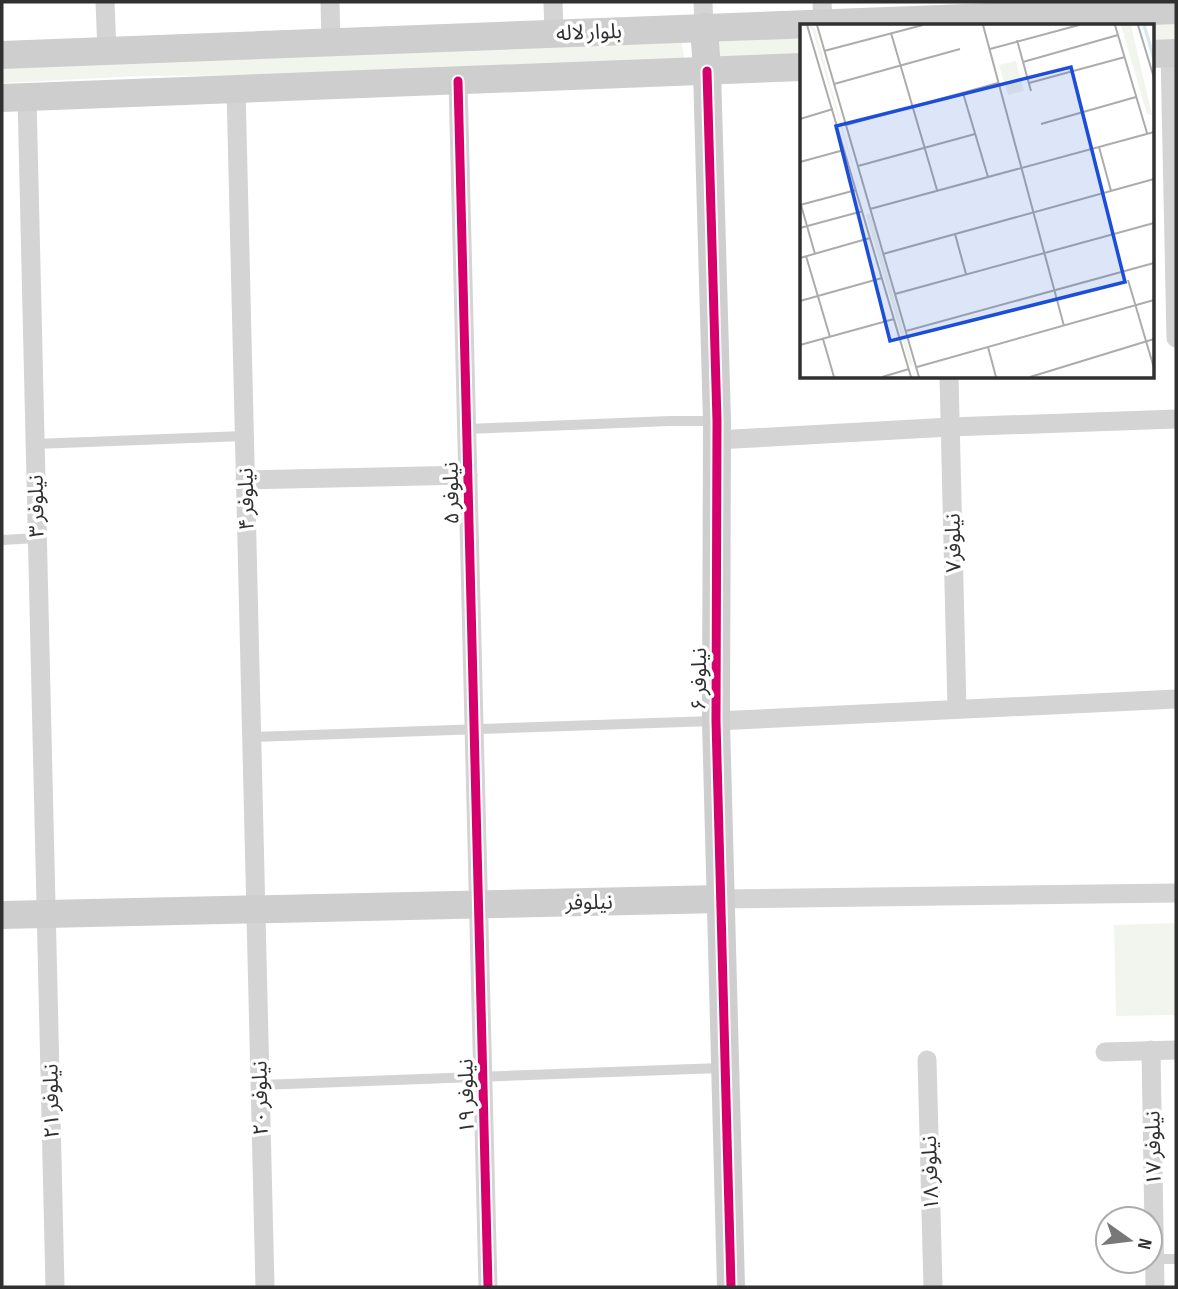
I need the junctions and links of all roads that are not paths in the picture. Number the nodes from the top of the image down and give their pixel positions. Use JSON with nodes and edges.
{"nodes":[{"id":1,"x":105,"y":2,"type":"edge"},
{"id":2,"x":330,"y":2,"type":"edge"},
{"id":3,"x":553,"y":2,"type":"edge"},
{"id":4,"x":1044,"y":8,"type":"edge"},
{"id":5,"x":1176,"y":9,"type":"edge"},
{"id":6,"x":823,"y":13,"type":"edge"},
{"id":7,"x":703,"y":15,"type":"edge"},
{"id":8,"x":554,"y":34,"type":"junction"},
{"id":9,"x":331,"y":42,"type":"junction"},
{"id":10,"x":107,"y":51,"type":"junction"},
{"id":11,"x":1166,"y":53,"type":"edge"},
{"id":12,"x":2,"y":55,"type":"edge"},
{"id":13,"x":800,"y":67,"type":"edge"},
{"id":14,"x":707,"y":71,"type":"junction"},
{"id":15,"x":458,"y":81,"type":"junction"},
{"id":16,"x":236,"y":89,"type":"junction"},
{"id":17,"x":14,"y":98,"type":"edge"},
{"id":18,"x":1176,"y":338,"type":"edge"},
{"id":19,"x":949,"y":378,"type":"edge"},
{"id":20,"x":1176,"y":419,"type":"edge"},
{"id":21,"x":950,"y":427,"type":"junction"},
{"id":22,"x":467,"y":429,"type":"junction"},
{"id":23,"x":717,"y":430,"type":"junction"},
{"id":24,"x":244,"y":436,"type":"junction"},
{"id":25,"x":35,"y":444,"type":"junction"},
{"id":26,"x":468,"y":475,"type":"junction"},
{"id":27,"x":245,"y":480,"type":"junction"},
{"id":28,"x":37,"y":538,"type":"junction"},
{"id":29,"x":2,"y":540,"type":"edge"},
{"id":30,"x":1176,"y":699,"type":"edge"},
{"id":31,"x":957,"y":709,"type":"junction"},
{"id":32,"x":716,"y":721,"type":"junction"},
{"id":33,"x":474,"y":729,"type":"junction"},
{"id":34,"x":251,"y":737,"type":"junction"},
{"id":35,"x":1176,"y":893,"type":"edge"},
{"id":36,"x":721,"y":899,"type":"junction"},
{"id":37,"x":478,"y":905,"type":"junction"},
{"id":38,"x":256,"y":909,"type":"junction"},
{"id":39,"x":46,"y":914,"type":"junction"},
{"id":40,"x":2,"y":915,"type":"edge"},
{"id":41,"x":1151,"y":1050,"type":"junction"},
{"id":42,"x":1176,"y":1050,"type":"edge"},
{"id":43,"x":1105,"y":1052,"type":"dead end"},
{"id":44,"x":927,"y":1060,"type":"dead end"},
{"id":45,"x":725,"y":1068,"type":"junction"},
{"id":46,"x":483,"y":1077,"type":"junction"},
{"id":47,"x":260,"y":1085,"type":"junction"},
{"id":48,"x":1154,"y":1205,"type":"edge"},
{"id":49,"x":55,"y":1287,"type":"edge"},
{"id":50,"x":265,"y":1287,"type":"edge"},
{"id":51,"x":488,"y":1287,"type":"edge"},
{"id":52,"x":731,"y":1287,"type":"edge"},
{"id":53,"x":933,"y":1287,"type":"edge"}],
"edges":[{"from":1,"to":10,"type":"street"},
{"from":2,"to":9,"type":"street"},
{"from":3,"to":8,"type":"street"},
{"from":4,"to":5,"type":"main road","name":"بلوار لاله"},
{"from":4,"to":6,"type":"main road","name":"بلوار لاله"},
{"from":6,"to":7,"type":"main road","name":"بلوار لاله"},
{"from":7,"to":8,"type":"main road","name":"بلوار لاله"},
{"from":7,"to":14,"type":"main road","name":"نیلوفر ۶"},
{"from":8,"to":9,"type":"main road","name":"بلوار لاله"},
{"from":9,"to":10,"type":"main road","name":"بلوار لاله"},
{"from":10,"to":12,"type":"main road","name":"بلوار لاله"},
{"from":11,"to":18,"type":"street"},
{"from":13,"to":14,"type":"main road","name":"بلوار لاله"},
{"from":14,"to":15,"type":"main road","name":"بلوار لاله"},
{"from":14,"to":23,"type":"main road","name":"نیلوفر ۶"},
{"from":15,"to":16,"type":"main road","name":"بلوار لاله"},
{"from":15,"to":22,"type":"street","name":"نیلوفر ۵"},
{"from":16,"to":17,"type":"main road","name":"بلوار لاله"},
{"from":16,"to":24,"type":"street","name":"نیلوفر ۴"},
{"from":17,"to":25,"type":"street","name":"نیلوفر ۳"},
{"from":19,"to":21,"type":"street","name":"نیلوفر۷"},
{"from":20,"to":21,"type":"street"},
{"from":21,"to":23,"type":"street"},
{"from":21,"to":31,"type":"street","name":"نیلوفر۷"},
{"from":22,"to":23,"type":"lane"},
{"from":22,"to":26,"type":"street","name":"نیلوفر ۵"},
{"from":23,"to":32,"type":"main road","name":"نیلوفر ۶"},
{"from":24,"to":25,"type":"lane"},
{"from":24,"to":27,"type":"street","name":"نیلوفر ۴"},
{"from":25,"to":28,"type":"street","name":"نیلوفر ۳"},
{"from":26,"to":27,"type":"street"},
{"from":26,"to":33,"type":"street","name":"نیلوفر ۵"},
{"from":27,"to":34,"type":"street","name":"نیلوفر ۴"},
{"from":28,"to":29,"type":"lane"},
{"from":28,"to":39,"type":"street","name":"نیلوفر ۳"},
{"from":30,"to":31,"type":"street"},
{"from":31,"to":32,"type":"street"},
{"from":32,"to":33,"type":"lane"},
{"from":32,"to":36,"type":"main road","name":"نیلوفر ۶"},
{"from":33,"to":34,"type":"lane"},
{"from":33,"to":37,"type":"street","name":"نیلوفر ۵"},
{"from":34,"to":38,"type":"street","name":"نیلوفر ۴"},
{"from":35,"to":36,"type":"street","name":"نیلوفر"},
{"from":36,"to":37,"type":"main road","name":"نیلوفر"},
{"from":36,"to":45,"type":"main road","name":"نیلوفر ۶"},
{"from":37,"to":38,"type":"main road","name":"نیلوفر"},
{"from":37,"to":46,"type":"street","name":"نیلوفر ۱۹"},
{"from":38,"to":39,"type":"main road","name":"نیلوفر"},
{"from":38,"to":47,"type":"street","name":"نیلوفر ۲۰"},
{"from":39,"to":40,"type":"main road","name":"نیلوفر"},
{"from":39,"to":49,"type":"street","name":"نیلوفر ۲۱"},
{"from":41,"to":42,"type":"street"},
{"from":41,"to":43,"type":"street"},
{"from":41,"to":48,"type":"street","name":"نیلوفر ۱۷"},
{"from":44,"to":53,"type":"street","name":"نیلوفر ۱۸"},
{"from":45,"to":46,"type":"lane"},
{"from":45,"to":52,"type":"main road","name":"نیلوفر ۶"},
{"from":46,"to":47,"type":"lane"},
{"from":46,"to":51,"type":"street","name":"نیلوفر ۱۹"},
{"from":47,"to":50,"type":"street","name":"نیلوفر ۲۰"}]}
